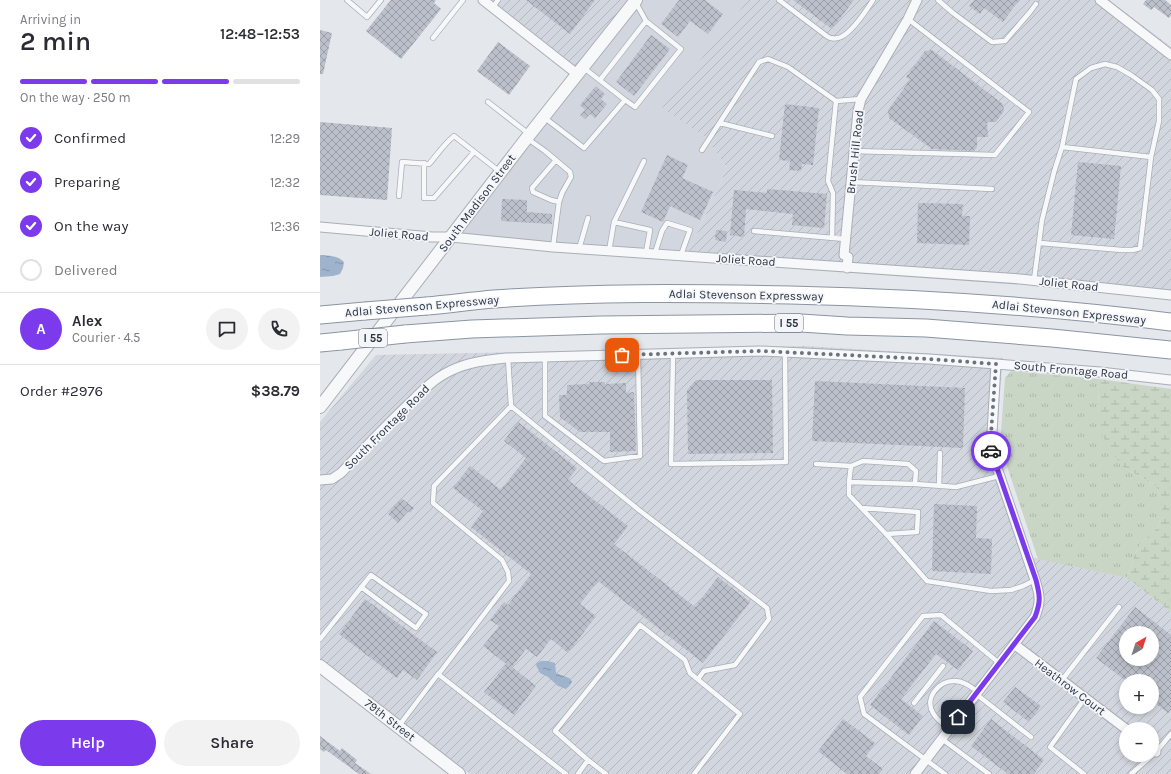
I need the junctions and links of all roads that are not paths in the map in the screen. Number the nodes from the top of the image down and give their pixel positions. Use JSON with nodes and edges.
{"nodes":[{"id":1,"x":347,"y":0,"type":"edge"},
{"id":2,"x":380,"y":0,"type":"edge"},
{"id":3,"x":463,"y":0,"type":"edge"},
{"id":4,"x":483,"y":0,"type":"edge"},
{"id":5,"x":635,"y":0,"type":"edge"},
{"id":6,"x":779,"y":0,"type":"edge"},
{"id":7,"x":873,"y":0,"type":"edge"},
{"id":8,"x":917,"y":0,"type":"edge"},
{"id":9,"x":938,"y":0,"type":"edge"},
{"id":10,"x":1100,"y":0,"type":"edge"},
{"id":11,"x":496,"y":4,"type":"edge"},
{"id":12,"x":1036,"y":4,"type":"dead end"},
{"id":13,"x":908,"y":19,"type":"junction"},
{"id":14,"x":646,"y":21,"type":"junction"},
{"id":15,"x":433,"y":38,"type":"dead end"},
{"id":16,"x":1171,"y":55,"type":"edge"},
{"id":17,"x":580,"y":70,"type":"junction"},
{"id":18,"x":600,"y":80,"type":"junction"},
{"id":19,"x":625,"y":100,"type":"junction"},
{"id":20,"x":861,"y":100,"type":"junction"},
{"id":21,"x":836,"y":101,"type":"junction"},
{"id":22,"x":488,"y":102,"type":"dead end"},
{"id":23,"x":543,"y":117,"type":"junction"},
{"id":24,"x":720,"y":123,"type":"junction"},
{"id":25,"x":772,"y":136,"type":"dead end"},
{"id":26,"x":528,"y":137,"type":"junction"},
{"id":27,"x":1062,"y":147,"type":"junction"},
{"id":28,"x":702,"y":150,"type":"dead end"},
{"id":29,"x":854,"y":151,"type":"junction"},
{"id":30,"x":474,"y":152,"type":"junction"},
{"id":31,"x":1151,"y":157,"type":"junction"},
{"id":32,"x":556,"y":160,"type":"junction"},
{"id":33,"x":644,"y":161,"type":"dead end"},
{"id":34,"x":424,"y":164,"type":"junction"},
{"id":35,"x":501,"y":172,"type":"junction"},
{"id":36,"x":851,"y":182,"type":"junction"},
{"id":37,"x":992,"y":189,"type":"dead end"},
{"id":38,"x":400,"y":196,"type":"dead end"},
{"id":39,"x":559,"y":202,"type":"junction"},
{"id":40,"x":588,"y":218,"type":"dead end"},
{"id":41,"x":614,"y":222,"type":"junction"},
{"id":42,"x":320,"y":227,"type":"edge"},
{"id":43,"x":754,"y":231,"type":"dead end"},
{"id":44,"x":452,"y":237,"type":"junction"},
{"id":45,"x":832,"y":238,"type":"junction"},
{"id":46,"x":845,"y":239,"type":"junction"},
{"id":47,"x":1040,"y":243,"type":"junction"},
{"id":48,"x":553,"y":247,"type":"junction"},
{"id":49,"x":579,"y":249,"type":"junction"},
{"id":50,"x":609,"y":251,"type":"junction"},
{"id":51,"x":646,"y":253,"type":"junction"},
{"id":52,"x":655,"y":254,"type":"junction"},
{"id":53,"x":681,"y":255,"type":"junction"},
{"id":54,"x":847,"y":268,"type":"junction"},
{"id":55,"x":1034,"y":280,"type":"junction"},
{"id":56,"x":1171,"y":295,"type":"edge"},
{"id":57,"x":320,"y":316,"type":"edge"},
{"id":58,"x":1171,"y":322,"type":"edge"},
{"id":59,"x":320,"y":343,"type":"edge"},
{"id":60,"x":1171,"y":350,"type":"edge"},
{"id":61,"x":784,"y":352,"type":"junction"},
{"id":62,"x":673,"y":354,"type":"junction"},
{"id":63,"x":638,"y":355,"type":"junction"},
{"id":64,"x":545,"y":357,"type":"junction"},
{"id":65,"x":508,"y":358,"type":"junction"},
{"id":66,"x":996,"y":364,"type":"junction"},
{"id":67,"x":1171,"y":380,"type":"edge"},
{"id":68,"x":511,"y":406,"type":"junction"},
{"id":69,"x":320,"y":407,"type":"edge"},
{"id":70,"x":940,"y":453,"type":"dead end"},
{"id":71,"x":816,"y":464,"type":"dead end"},
{"id":72,"x":850,"y":466,"type":"junction"},
{"id":73,"x":999,"y":476,"type":"junction"},
{"id":74,"x":320,"y":480,"type":"edge"},
{"id":75,"x":850,"y":482,"type":"junction"},
{"id":76,"x":915,"y":484,"type":"junction"},
{"id":77,"x":939,"y":486,"type":"junction"},
{"id":78,"x":862,"y":508,"type":"junction"},
{"id":79,"x":886,"y":534,"type":"junction"},
{"id":80,"x":1036,"y":580,"type":"junction"},
{"id":81,"x":362,"y":587,"type":"junction"},
{"id":82,"x":1119,"y":607,"type":"dead end"},
{"id":83,"x":320,"y":639,"type":"edge"},
{"id":84,"x":1014,"y":644,"type":"junction"},
{"id":85,"x":999,"y":663,"type":"junction"},
{"id":86,"x":320,"y":666,"type":"edge"},
{"id":87,"x":943,"y":666,"type":"dead end"},
{"id":88,"x":438,"y":675,"type":"junction"},
{"id":89,"x":698,"y":679,"type":"junction"},
{"id":90,"x":1062,"y":680,"type":"junction"},
{"id":91,"x":928,"y":685,"type":"junction"},
{"id":92,"x":935,"y":690,"type":"junction"},
{"id":93,"x":977,"y":693,"type":"junction"},
{"id":94,"x":1086,"y":698,"type":"junction"},
{"id":95,"x":914,"y":704,"type":"dead end"},
{"id":96,"x":1119,"y":724,"type":"edge"},
{"id":97,"x":398,"y":727,"type":"junction"},
{"id":98,"x":950,"y":729,"type":"junction"},
{"id":99,"x":1171,"y":734,"type":"edge"},
{"id":100,"x":1032,"y":737,"type":"dead end"},
{"id":101,"x":942,"y":739,"type":"junction"},
{"id":102,"x":1159,"y":746,"type":"edge"},
{"id":103,"x":588,"y":760,"type":"junction"},
{"id":104,"x":925,"y":760,"type":"junction"},
{"id":105,"x":1143,"y":762,"type":"edge"},
{"id":106,"x":459,"y":774,"type":"edge"},
{"id":107,"x":566,"y":774,"type":"edge"},
{"id":108,"x":578,"y":774,"type":"edge"},
{"id":109,"x":606,"y":774,"type":"edge"},
{"id":110,"x":694,"y":774,"type":"edge"},
{"id":111,"x":915,"y":774,"type":"edge"},
{"id":112,"x":945,"y":774,"type":"edge"},
{"id":113,"x":989,"y":774,"type":"edge"},
{"id":114,"x":1084,"y":774,"type":"edge"},
{"id":115,"x":1131,"y":774,"type":"edge"}],
"edges":[{"from":1,"to":2,"type":"lane"},
{"from":3,"to":15,"type":"lane"},
{"from":4,"to":11,"type":"street"},
{"from":5,"to":14,"type":"lane"},
{"from":5,"to":17,"type":"street","name":"South Madison Street"},
{"from":6,"to":7,"type":"lane"},
{"from":8,"to":13,"type":"street","name":"Brush Hill Road"},
{"from":9,"to":12,"type":"lane"},
{"from":10,"to":16,"type":"street"},
{"from":11,"to":17,"type":"street"},
{"from":13,"to":20,"type":"street","name":"Brush Hill Road"},
{"from":13,"to":29,"type":"lane"},
{"from":14,"to":18,"type":"lane"},
{"from":14,"to":19,"type":"lane"},
{"from":17,"to":18,"type":"lane"},
{"from":17,"to":23,"type":"street","name":"South Madison Street"},
{"from":18,"to":19,"type":"lane"},
{"from":19,"to":23,"type":"lane"},
{"from":20,"to":21,"type":"lane"},
{"from":20,"to":29,"type":"street","name":"Brush Hill Road"},
{"from":21,"to":24,"type":"lane"},
{"from":21,"to":45,"type":"lane"},
{"from":22,"to":26,"type":"lane"},
{"from":23,"to":26,"type":"street","name":"South Madison Street"},
{"from":24,"to":25,"type":"lane"},
{"from":24,"to":28,"type":"lane"},
{"from":26,"to":32,"type":"lane"},
{"from":26,"to":35,"type":"street","name":"South Madison Street"},
{"from":27,"to":31,"type":"lane"},
{"from":27,"to":31,"type":"lane"},
{"from":27,"to":47,"type":"lane"},
{"from":29,"to":36,"type":"street","name":"Brush Hill Road"},
{"from":30,"to":34,"type":"lane"},
{"from":30,"to":34,"type":"lane"},
{"from":30,"to":35,"type":"lane"},
{"from":31,"to":47,"type":"lane"},
{"from":32,"to":39,"type":"lane"},
{"from":32,"to":39,"type":"lane"},
{"from":33,"to":41,"type":"lane"},
{"from":34,"to":38,"type":"lane"},
{"from":35,"to":44,"type":"street","name":"South Madison Street"},
{"from":36,"to":37,"type":"lane"},
{"from":36,"to":46,"type":"street","name":"Brush Hill Road"},
{"from":39,"to":48,"type":"lane"},
{"from":40,"to":49,"type":"lane"},
{"from":41,"to":50,"type":"lane"},
{"from":41,"to":51,"type":"lane"},
{"from":42,"to":44,"type":"street","name":"Joliet Road"},
{"from":43,"to":45,"type":"lane"},
{"from":44,"to":48,"type":"street","name":"Joliet Road"},
{"from":44,"to":69,"type":"street","name":"South Madison Street"},
{"from":45,"to":46,"type":"lane"},
{"from":46,"to":54,"type":"street","name":"Brush Hill Road"},
{"from":47,"to":55,"type":"lane"},
{"from":48,"to":49,"type":"street","name":"Joliet Road"},
{"from":49,"to":50,"type":"street","name":"Joliet Road"},
{"from":50,"to":51,"type":"street","name":"Joliet Road"},
{"from":51,"to":52,"type":"street","name":"Joliet Road"},
{"from":52,"to":53,"type":"street","name":"Joliet Road"},
{"from":52,"to":53,"type":"lane"},
{"from":53,"to":54,"type":"street","name":"Joliet Road"},
{"from":54,"to":55,"type":"street","name":"Joliet Road"},
{"from":55,"to":56,"type":"street","name":"Joliet Road"},
{"from":57,"to":58,"type":"highway","name":"Adlai Stevenson Expressway","number":"I 55","bridge":true},
{"from":59,"to":60,"type":"highway","number":"I 55","bridge":true},
{"from":61,"to":62,"type":"street","name":"South Frontage Road"},
{"from":61,"to":62,"type":"lane"},
{"from":61,"to":66,"type":"street","name":"South Frontage Road"},
{"from":62,"to":63,"type":"street","name":"South Frontage Road"},
{"from":63,"to":64,"type":"street","name":"South Frontage Road"},
{"from":63,"to":64,"type":"lane"},
{"from":64,"to":65,"type":"street","name":"South Frontage Road"},
{"from":65,"to":68,"type":"lane"},
{"from":65,"to":74,"type":"street","name":"South Frontage Road"},
{"from":66,"to":67,"type":"street","name":"South Frontage Road"},
{"from":66,"to":73,"type":"street"},
{"from":68,"to":88,"type":"lane"},
{"from":68,"to":89,"type":"lane"},
{"from":70,"to":77,"type":"lane"},
{"from":71,"to":72,"type":"lane"},
{"from":72,"to":75,"type":"lane"},
{"from":72,"to":76,"type":"lane"},
{"from":73,"to":77,"type":"lane"},
{"from":73,"to":80,"type":"street"},
{"from":75,"to":76,"type":"lane"},
{"from":75,"to":78,"type":"lane"},
{"from":76,"to":77,"type":"lane"},
{"from":78,"to":79,"type":"lane"},
{"from":78,"to":79,"type":"lane"},
{"from":79,"to":80,"type":"lane"},
{"from":80,"to":84,"type":"street"},
{"from":81,"to":81,"type":"lane"},
{"from":81,"to":83,"type":"lane"},
{"from":82,"to":90,"type":"lane"},
{"from":84,"to":85,"type":"street"},
{"from":84,"to":90,"type":"street","name":"Heathrow Court"},
{"from":85,"to":93,"type":"street"},
{"from":85,"to":104,"type":"lane"},
{"from":86,"to":97,"type":"street","name":"79th Street"},
{"from":87,"to":91,"type":"lane"},
{"from":88,"to":97,"type":"lane"},
{"from":88,"to":107,"type":"lane"},
{"from":89,"to":103,"type":"lane"},
{"from":89,"to":110,"type":"lane"},
{"from":90,"to":94,"type":"street","name":"Heathrow Court"},
{"from":91,"to":92,"type":"lane"},
{"from":91,"to":95,"type":"lane"},
{"from":92,"to":93,"type":"lane"},
{"from":92,"to":98,"type":"lane"},
{"from":93,"to":98,"type":"street"},
{"from":93,"to":100,"type":"lane"},
{"from":94,"to":96,"type":"street","name":"Heathrow Court"},
{"from":94,"to":114,"type":"lane"},
{"from":97,"to":106,"type":"street","name":"79th Street"},
{"from":98,"to":101,"type":"street"},
{"from":99,"to":102,"type":"lane"},
{"from":101,"to":104,"type":"street"},
{"from":101,"to":113,"type":"lane"},
{"from":103,"to":108,"type":"lane"},
{"from":103,"to":109,"type":"lane"},
{"from":104,"to":111,"type":"street"},
{"from":104,"to":112,"type":"lane"},
{"from":105,"to":115,"type":"lane"}]}
